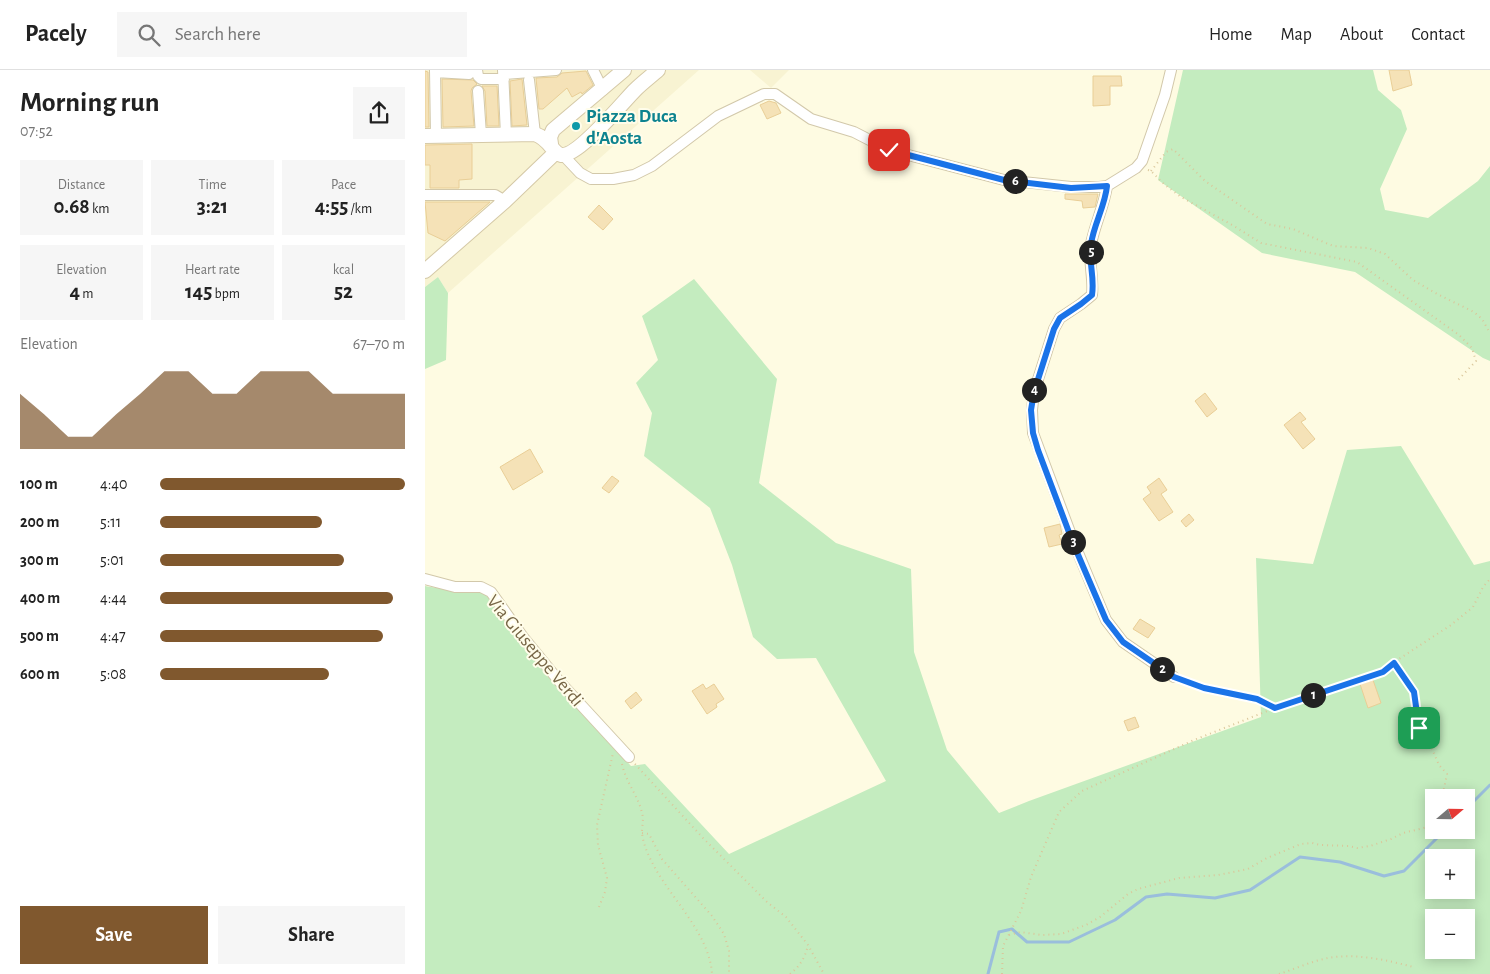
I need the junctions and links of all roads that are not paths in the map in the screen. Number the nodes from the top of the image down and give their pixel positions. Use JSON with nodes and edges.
{"nodes":[{"id":1,"x":556,"y":70,"type":"edge"},
{"id":2,"x":593,"y":70,"type":"edge"},
{"id":3,"x":624,"y":70,"type":"edge"},
{"id":4,"x":658,"y":70,"type":"edge"},
{"id":5,"x":1171,"y":70,"type":"edge"},
{"id":6,"x":435,"y":71,"type":"edge"},
{"id":7,"x":475,"y":73,"type":"edge"},
{"id":8,"x":504,"y":74,"type":"edge"},
{"id":9,"x":529,"y":80,"type":"dead end"},
{"id":10,"x":603,"y":90,"type":"junction"},
{"id":11,"x":430,"y":91,"type":"edge"},
{"id":12,"x":478,"y":91,"type":"dead end"},
{"id":13,"x":589,"y":101,"type":"junction"},
{"id":14,"x":430,"y":112,"type":"edge"},
{"id":15,"x":613,"y":114,"type":"junction"},
{"id":16,"x":535,"y":134,"type":"junction"},
{"id":17,"x":481,"y":135,"type":"junction"},
{"id":18,"x":506,"y":135,"type":"junction"},
{"id":19,"x":431,"y":136,"type":"edge"},
{"id":20,"x":555,"y":152,"type":"junction"},
{"id":21,"x":1107,"y":186,"type":"junction"},
{"id":22,"x":425,"y":195,"type":"edge"},
{"id":23,"x":505,"y":201,"type":"junction"},
{"id":24,"x":425,"y":271,"type":"edge"},
{"id":25,"x":425,"y":579,"type":"edge"},
{"id":26,"x":1174,"y":677,"type":"road end"},
{"id":27,"x":623,"y":751,"type":"road end"}],
"edges":[{"from":1,"to":8,"type":"street"},
{"from":2,"to":10,"type":"street"},
{"from":3,"to":10,"type":"street"},
{"from":4,"to":15,"type":"street"},
{"from":5,"to":21,"type":"street"},
{"from":6,"to":7,"type":"street"},
{"from":6,"to":11,"type":"street"},
{"from":7,"to":8,"type":"street"},
{"from":8,"to":18,"type":"street"},
{"from":9,"to":16,"type":"street"},
{"from":10,"to":13,"type":"street"},
{"from":11,"to":14,"type":"street"},
{"from":12,"to":17,"type":"street"},
{"from":13,"to":15,"type":"street"},
{"from":13,"to":20,"type":"street"},
{"from":14,"to":19,"type":"street"},
{"from":15,"to":20,"type":"street"},
{"from":16,"to":18,"type":"street"},
{"from":16,"to":20,"type":"street"},
{"from":17,"to":18,"type":"street"},
{"from":17,"to":19,"type":"street"},
{"from":20,"to":21,"type":"street"},
{"from":20,"to":23,"type":"street"},
{"from":21,"to":26,"type":"street"},
{"from":22,"to":23,"type":"street"},
{"from":23,"to":24,"type":"street"},
{"from":25,"to":27,"type":"street","name":"Via Giuseppe Verdi"}]}
